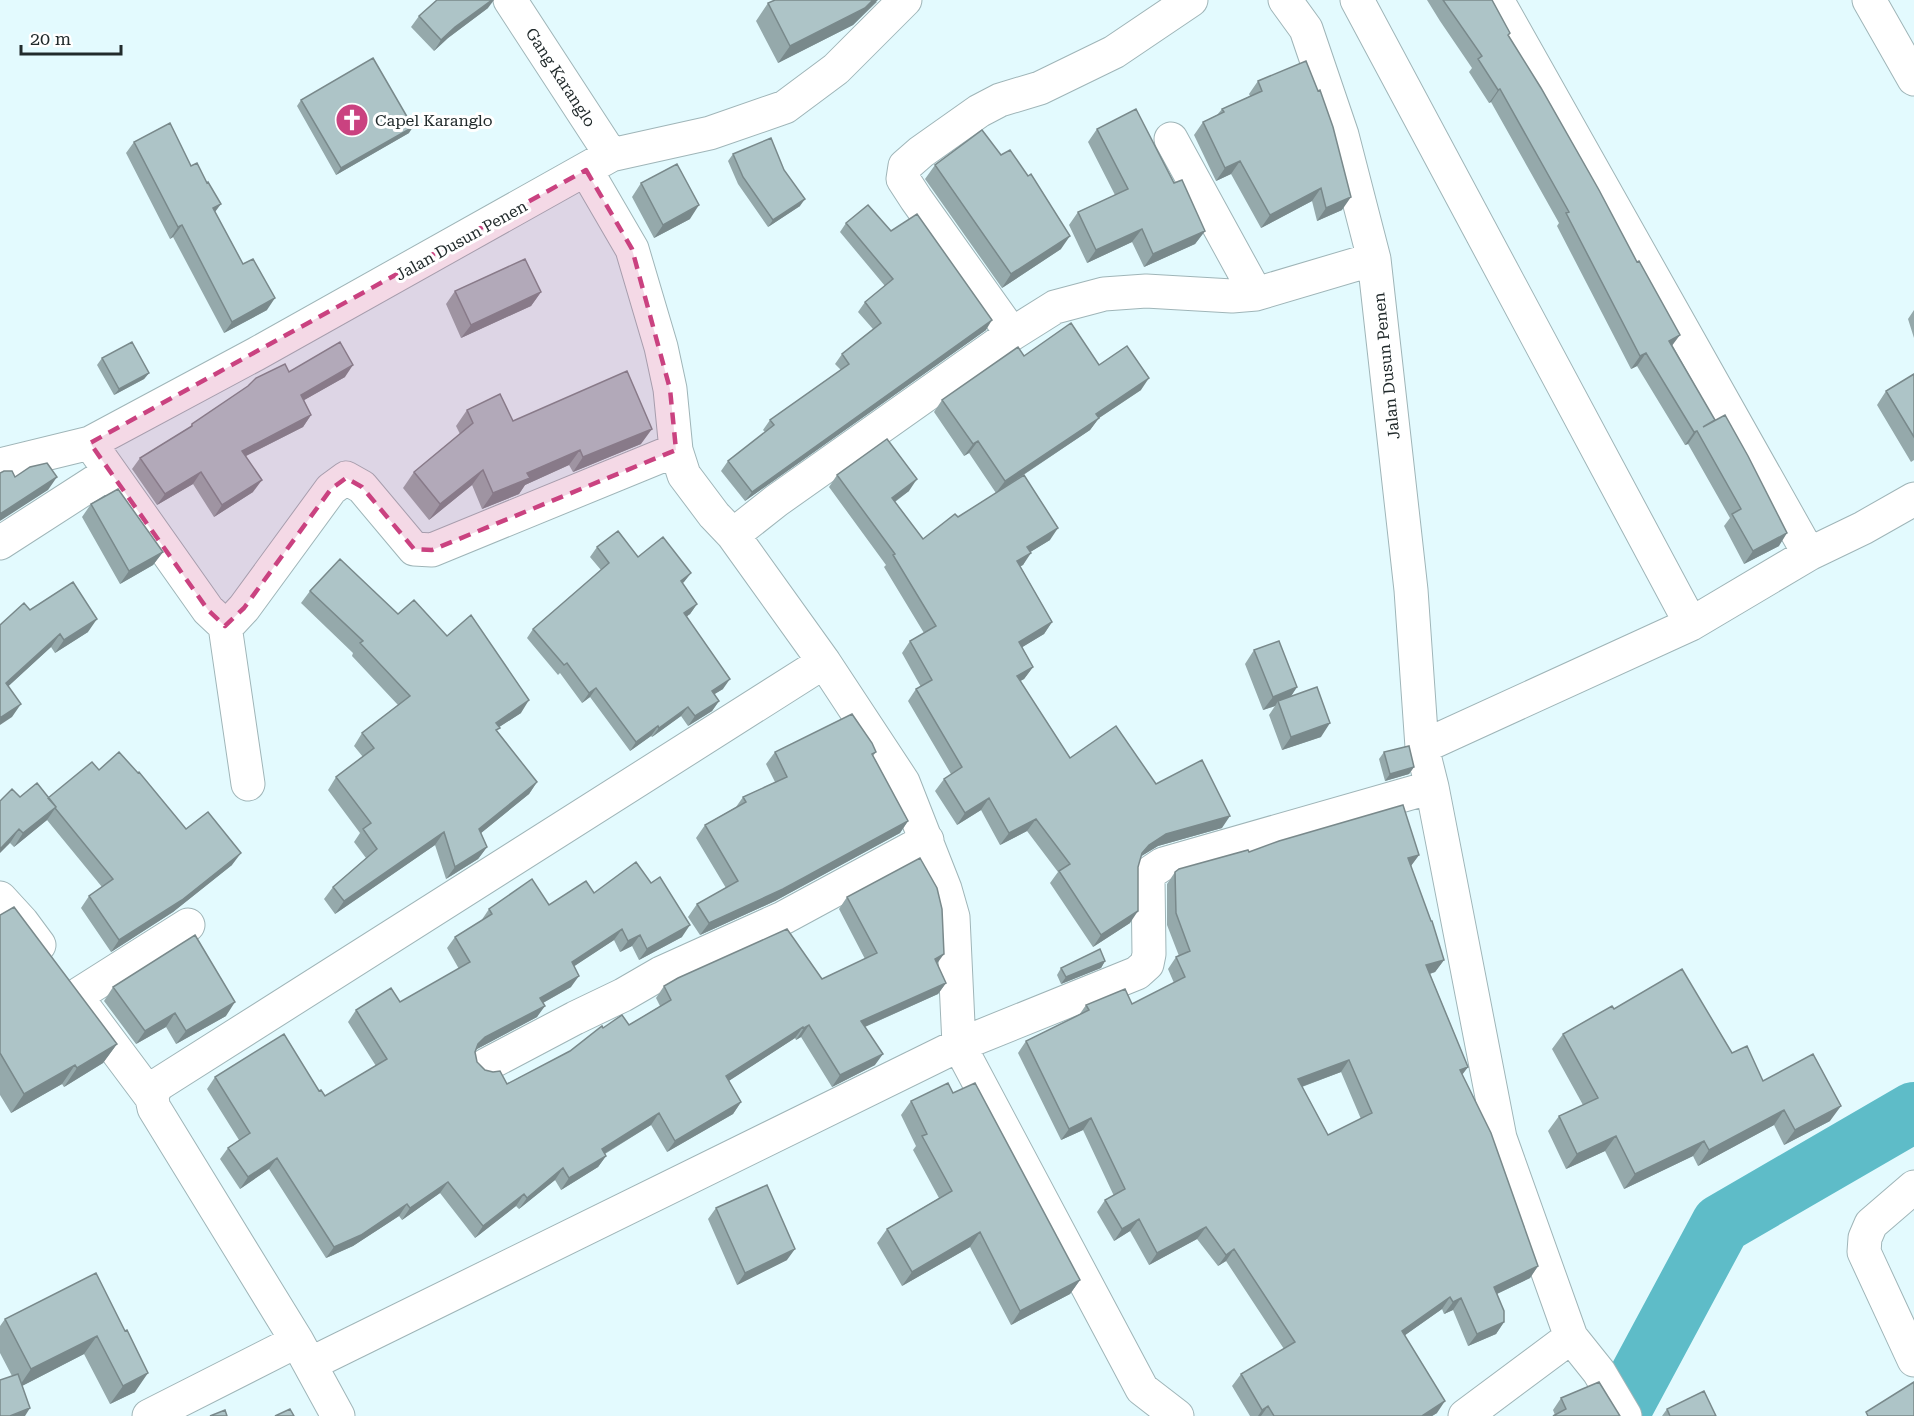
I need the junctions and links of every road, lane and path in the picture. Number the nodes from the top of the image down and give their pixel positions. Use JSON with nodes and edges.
{"nodes":[{"id":1,"x":510,"y":0,"type":"edge"},
{"id":2,"x":905,"y":0,"type":"edge"},
{"id":3,"x":1191,"y":0,"type":"edge"},
{"id":4,"x":1285,"y":0,"type":"edge"},
{"id":5,"x":1357,"y":0,"type":"edge"},
{"id":6,"x":1497,"y":0,"type":"edge"},
{"id":7,"x":1869,"y":0,"type":"edge"},
{"id":8,"x":1914,"y":78,"type":"edge"},
{"id":9,"x":1171,"y":139,"type":"dead end"},
{"id":10,"x":599,"y":162,"type":"junction"},
{"id":11,"x":1374,"y":259,"type":"junction"},
{"id":12,"x":1256,"y":294,"type":"junction"},
{"id":13,"x":1012,"y":334,"type":"junction"},
{"id":14,"x":90,"y":443,"type":"junction"},
{"id":15,"x":676,"y":450,"type":"junction"},
{"id":16,"x":0,"y":465,"type":"edge"},
{"id":17,"x":110,"y":472,"type":"junction"},
{"id":18,"x":1914,"y":499,"type":"edge"},
{"id":19,"x":733,"y":535,"type":"junction"},
{"id":20,"x":0,"y":543,"type":"edge"},
{"id":21,"x":1809,"y":554,"type":"junction"},
{"id":22,"x":218,"y":620,"type":"junction"},
{"id":23,"x":1691,"y":624,"type":"junction"},
{"id":24,"x":824,"y":662,"type":"junction"},
{"id":25,"x":1422,"y":747,"type":"junction"},
{"id":26,"x":248,"y":784,"type":"dead end"},
{"id":27,"x":1432,"y":787,"type":"junction"},
{"id":28,"x":927,"y":840,"type":"junction"},
{"id":29,"x":0,"y":898,"type":"edge"},
{"id":30,"x":188,"y":925,"type":"dead end"},
{"id":31,"x":76,"y":996,"type":"junction"},
{"id":32,"x":959,"y":1045,"type":"junction"},
{"id":33,"x":486,"y":1065,"type":"dead end"},
{"id":34,"x":152,"y":1098,"type":"junction"},
{"id":35,"x":1914,"y":1187,"type":"edge"},
{"id":36,"x":1571,"y":1337,"type":"junction"},
{"id":37,"x":304,"y":1353,"type":"junction"},
{"id":38,"x":1914,"y":1360,"type":"edge"},
{"id":39,"x":1621,"y":1408,"type":"edge"},
{"id":40,"x":149,"y":1416,"type":"edge"},
{"id":41,"x":338,"y":1416,"type":"edge"},
{"id":42,"x":1177,"y":1416,"type":"edge"},
{"id":43,"x":1465,"y":1416,"type":"edge"}],
"edges":[{"from":1,"to":10,"type":"street","name":"Gang Karanglo"},
{"from":2,"to":10,"type":"street","name":"Jalan Dusun Penen"},
{"from":3,"to":13,"type":"street"},
{"from":4,"to":11,"type":"street","name":"Jalan Dusun Penen"},
{"from":5,"to":23,"type":"street"},
{"from":6,"to":21,"type":"street"},
{"from":7,"to":8,"type":"street"},
{"from":9,"to":12,"type":"street"},
{"from":10,"to":14,"type":"street","name":"Jalan Dusun Penen"},
{"from":10,"to":15,"type":"street","name":"Gang Karanglo"},
{"from":11,"to":12,"type":"street"},
{"from":11,"to":25,"type":"street","name":"Jalan Dusun Penen"},
{"from":12,"to":13,"type":"street"},
{"from":13,"to":19,"type":"street"},
{"from":14,"to":16,"type":"street","name":"Jalan Dusun Penen"},
{"from":14,"to":17,"type":"street"},
{"from":15,"to":19,"type":"street","name":"Gang Karanglo"},
{"from":15,"to":22,"type":"street"},
{"from":17,"to":20,"type":"street"},
{"from":17,"to":22,"type":"street"},
{"from":18,"to":21,"type":"street"},
{"from":19,"to":24,"type":"street","name":"Gang Karanglo"},
{"from":21,"to":23,"type":"street"},
{"from":22,"to":26,"type":"street"},
{"from":23,"to":25,"type":"street"},
{"from":24,"to":28,"type":"street","name":"Gang Karanglo"},
{"from":24,"to":34,"type":"street"},
{"from":25,"to":27,"type":"street","name":"Jalan Dusun Penen"},
{"from":27,"to":32,"type":"street"},
{"from":27,"to":36,"type":"street","name":"Jalan Dusun Penen"},
{"from":28,"to":32,"type":"street","name":"Gang Karanglo"},
{"from":28,"to":33,"type":"street"},
{"from":29,"to":31,"type":"street"},
{"from":30,"to":31,"type":"street"},
{"from":31,"to":34,"type":"street"},
{"from":32,"to":37,"type":"street"},
{"from":32,"to":42,"type":"street"},
{"from":34,"to":37,"type":"street"},
{"from":35,"to":38,"type":"street"},
{"from":36,"to":39,"type":"street","name":"Jalan Dusun Penen"},
{"from":36,"to":43,"type":"street"},
{"from":37,"to":40,"type":"street"},
{"from":37,"to":41,"type":"street"}]}
